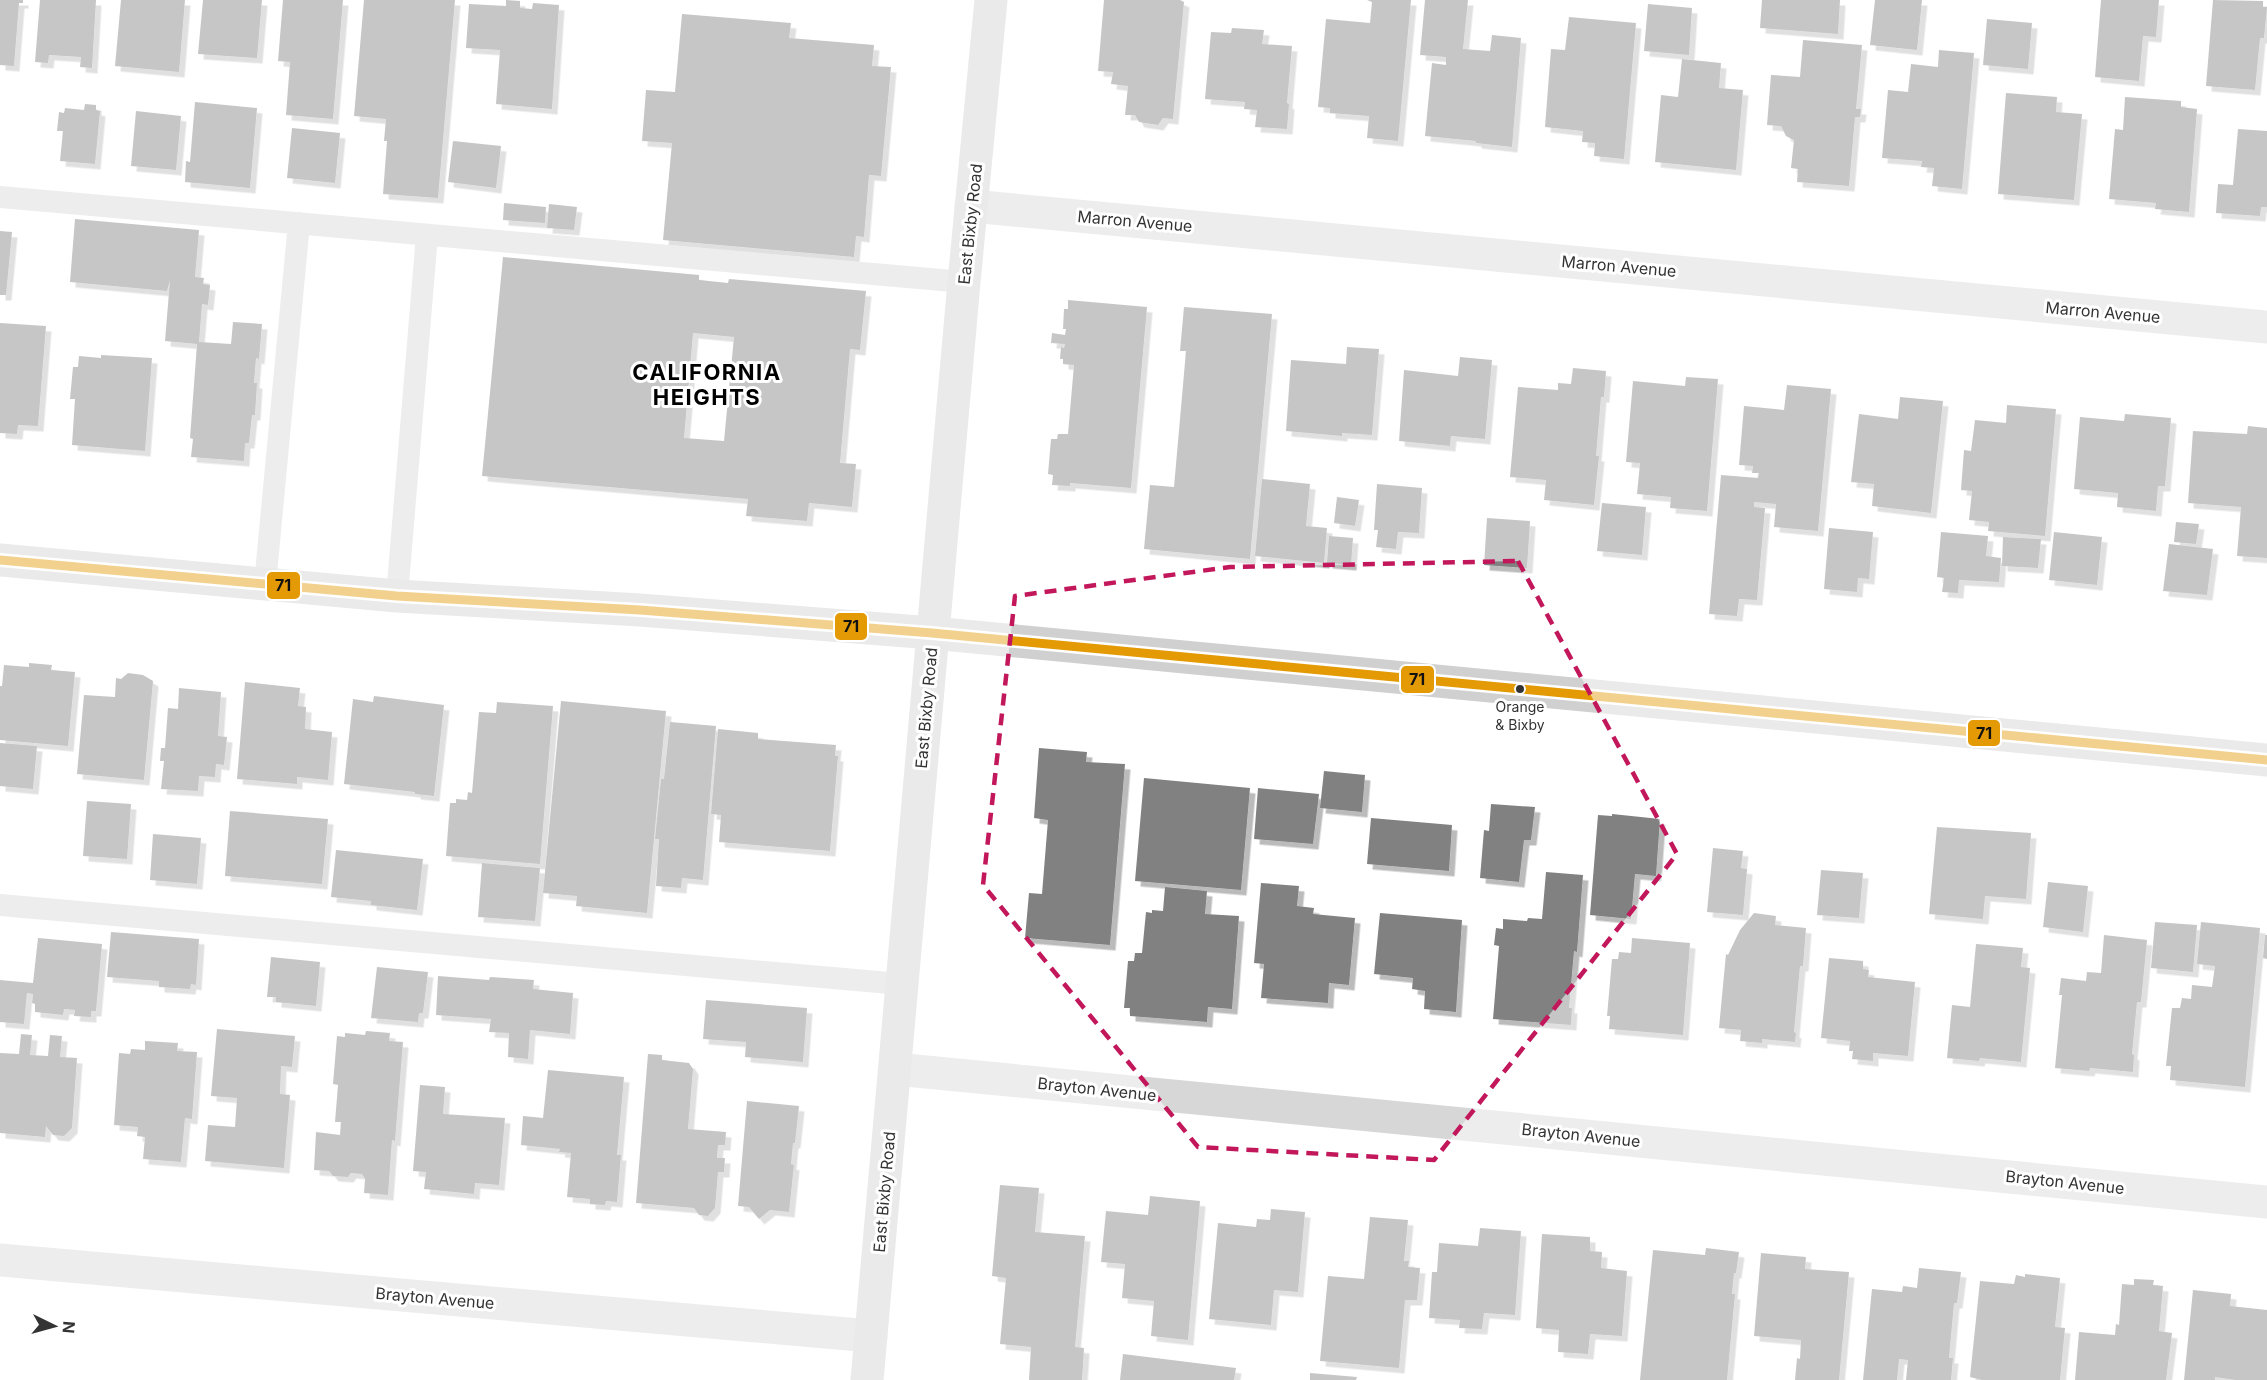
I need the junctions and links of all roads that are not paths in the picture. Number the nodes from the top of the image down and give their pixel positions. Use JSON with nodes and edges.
{"nodes":[{"id":1,"x":991,"y":0,"type":"edge"},
{"id":2,"x":0,"y":197,"type":"edge"},
{"id":3,"x":971,"y":206,"type":"junction"},
{"id":4,"x":299,"y":223,"type":"junction"},
{"id":5,"x":427,"y":235,"type":"junction"},
{"id":6,"x":964,"y":282,"type":"junction"},
{"id":7,"x":2267,"y":327,"type":"edge"},
{"id":8,"x":0,"y":560,"type":"edge"},
{"id":9,"x":265,"y":584,"type":"junction"},
{"id":10,"x":397,"y":596,"type":"junction"},
{"id":11,"x":932,"y":633,"type":"junction"},
{"id":12,"x":2267,"y":760,"type":"edge"},
{"id":13,"x":0,"y":905,"type":"edge"},
{"id":14,"x":901,"y":984,"type":"junction"},
{"id":15,"x":895,"y":1069,"type":"junction"},
{"id":16,"x":2267,"y":1202,"type":"edge"},
{"id":17,"x":0,"y":1260,"type":"edge"},
{"id":18,"x":871,"y":1336,"type":"junction"},
{"id":19,"x":867,"y":1380,"type":"edge"}],
"edges":[{"from":1,"to":3,"type":"street","name":"East Bixby Road"},
{"from":2,"to":4,"type":"lane"},
{"from":3,"to":6,"type":"street","name":"East Bixby Road"},
{"from":3,"to":7,"type":"street","name":"Marron Avenue"},
{"from":4,"to":5,"type":"lane"},
{"from":4,"to":9,"type":"lane"},
{"from":5,"to":6,"type":"lane"},
{"from":5,"to":10,"type":"lane"},
{"from":6,"to":11,"type":"street","name":"East Bixby Road"},
{"from":8,"to":9,"type":"street"},
{"from":9,"to":10,"type":"street"},
{"from":10,"to":11,"type":"street"},
{"from":11,"to":12,"type":"street"},
{"from":11,"to":14,"type":"street","name":"East Bixby Road"},
{"from":13,"to":14,"type":"lane"},
{"from":14,"to":15,"type":"street","name":"East Bixby Road"},
{"from":15,"to":16,"type":"street","name":"Brayton Avenue"},
{"from":15,"to":18,"type":"street","name":"East Bixby Road"},
{"from":17,"to":18,"type":"street","name":"Brayton Avenue"},
{"from":18,"to":19,"type":"street","name":"East Bixby Road"}]}
